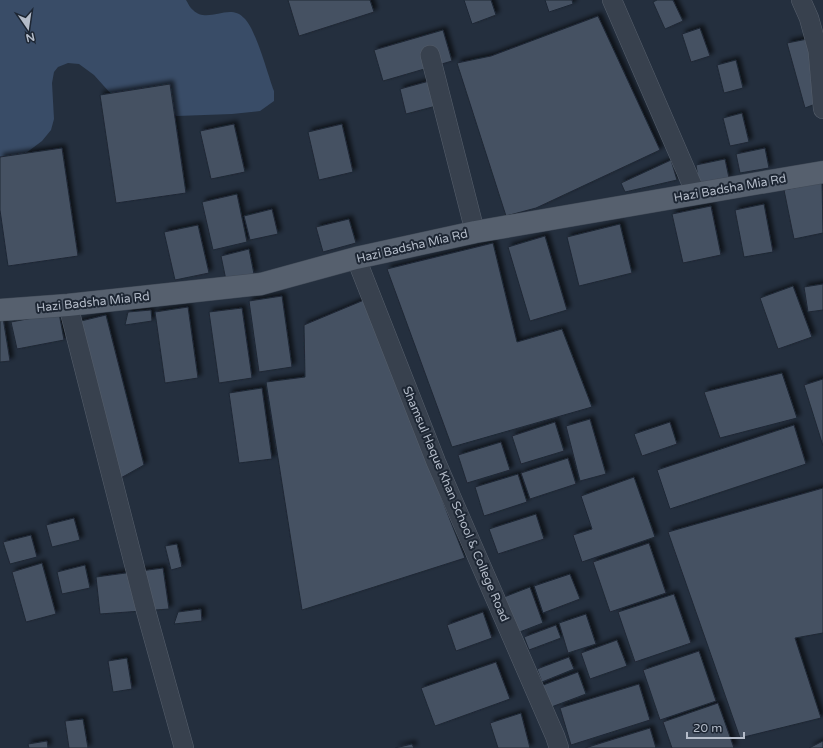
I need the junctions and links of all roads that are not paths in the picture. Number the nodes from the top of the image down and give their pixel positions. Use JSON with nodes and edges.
{"nodes":[{"id":1,"x":612,"y":0,"type":"edge"},
{"id":2,"x":801,"y":0,"type":"edge"},
{"id":3,"x":430,"y":55,"type":"dead end"},
{"id":4,"x":823,"y":109,"type":"edge"},
{"id":5,"x":823,"y":172,"type":"edge"},
{"id":6,"x":696,"y":194,"type":"junction"},
{"id":7,"x":476,"y":232,"type":"junction"},
{"id":8,"x":356,"y":258,"type":"junction"},
{"id":9,"x":68,"y":305,"type":"junction"},
{"id":10,"x":0,"y":310,"type":"edge"},
{"id":11,"x":184,"y":748,"type":"edge"},
{"id":12,"x":559,"y":748,"type":"edge"}],
"edges":[{"from":1,"to":6,"type":"street"},
{"from":2,"to":4,"type":"street"},
{"from":3,"to":7,"type":"street"},
{"from":5,"to":6,"type":"main road","name":"Hazi Badsha Mia Rd"},
{"from":6,"to":7,"type":"main road","name":"Hazi Badsha Mia Rd"},
{"from":7,"to":8,"type":"main road","name":"Hazi Badsha Mia Rd"},
{"from":8,"to":9,"type":"main road","name":"Hazi Badsha Mia Rd"},
{"from":8,"to":12,"type":"street","name":"Shamsul Haque Khan School & College Road"},
{"from":9,"to":10,"type":"main road","name":"Hazi Badsha Mia Rd"},
{"from":9,"to":11,"type":"street"}]}
